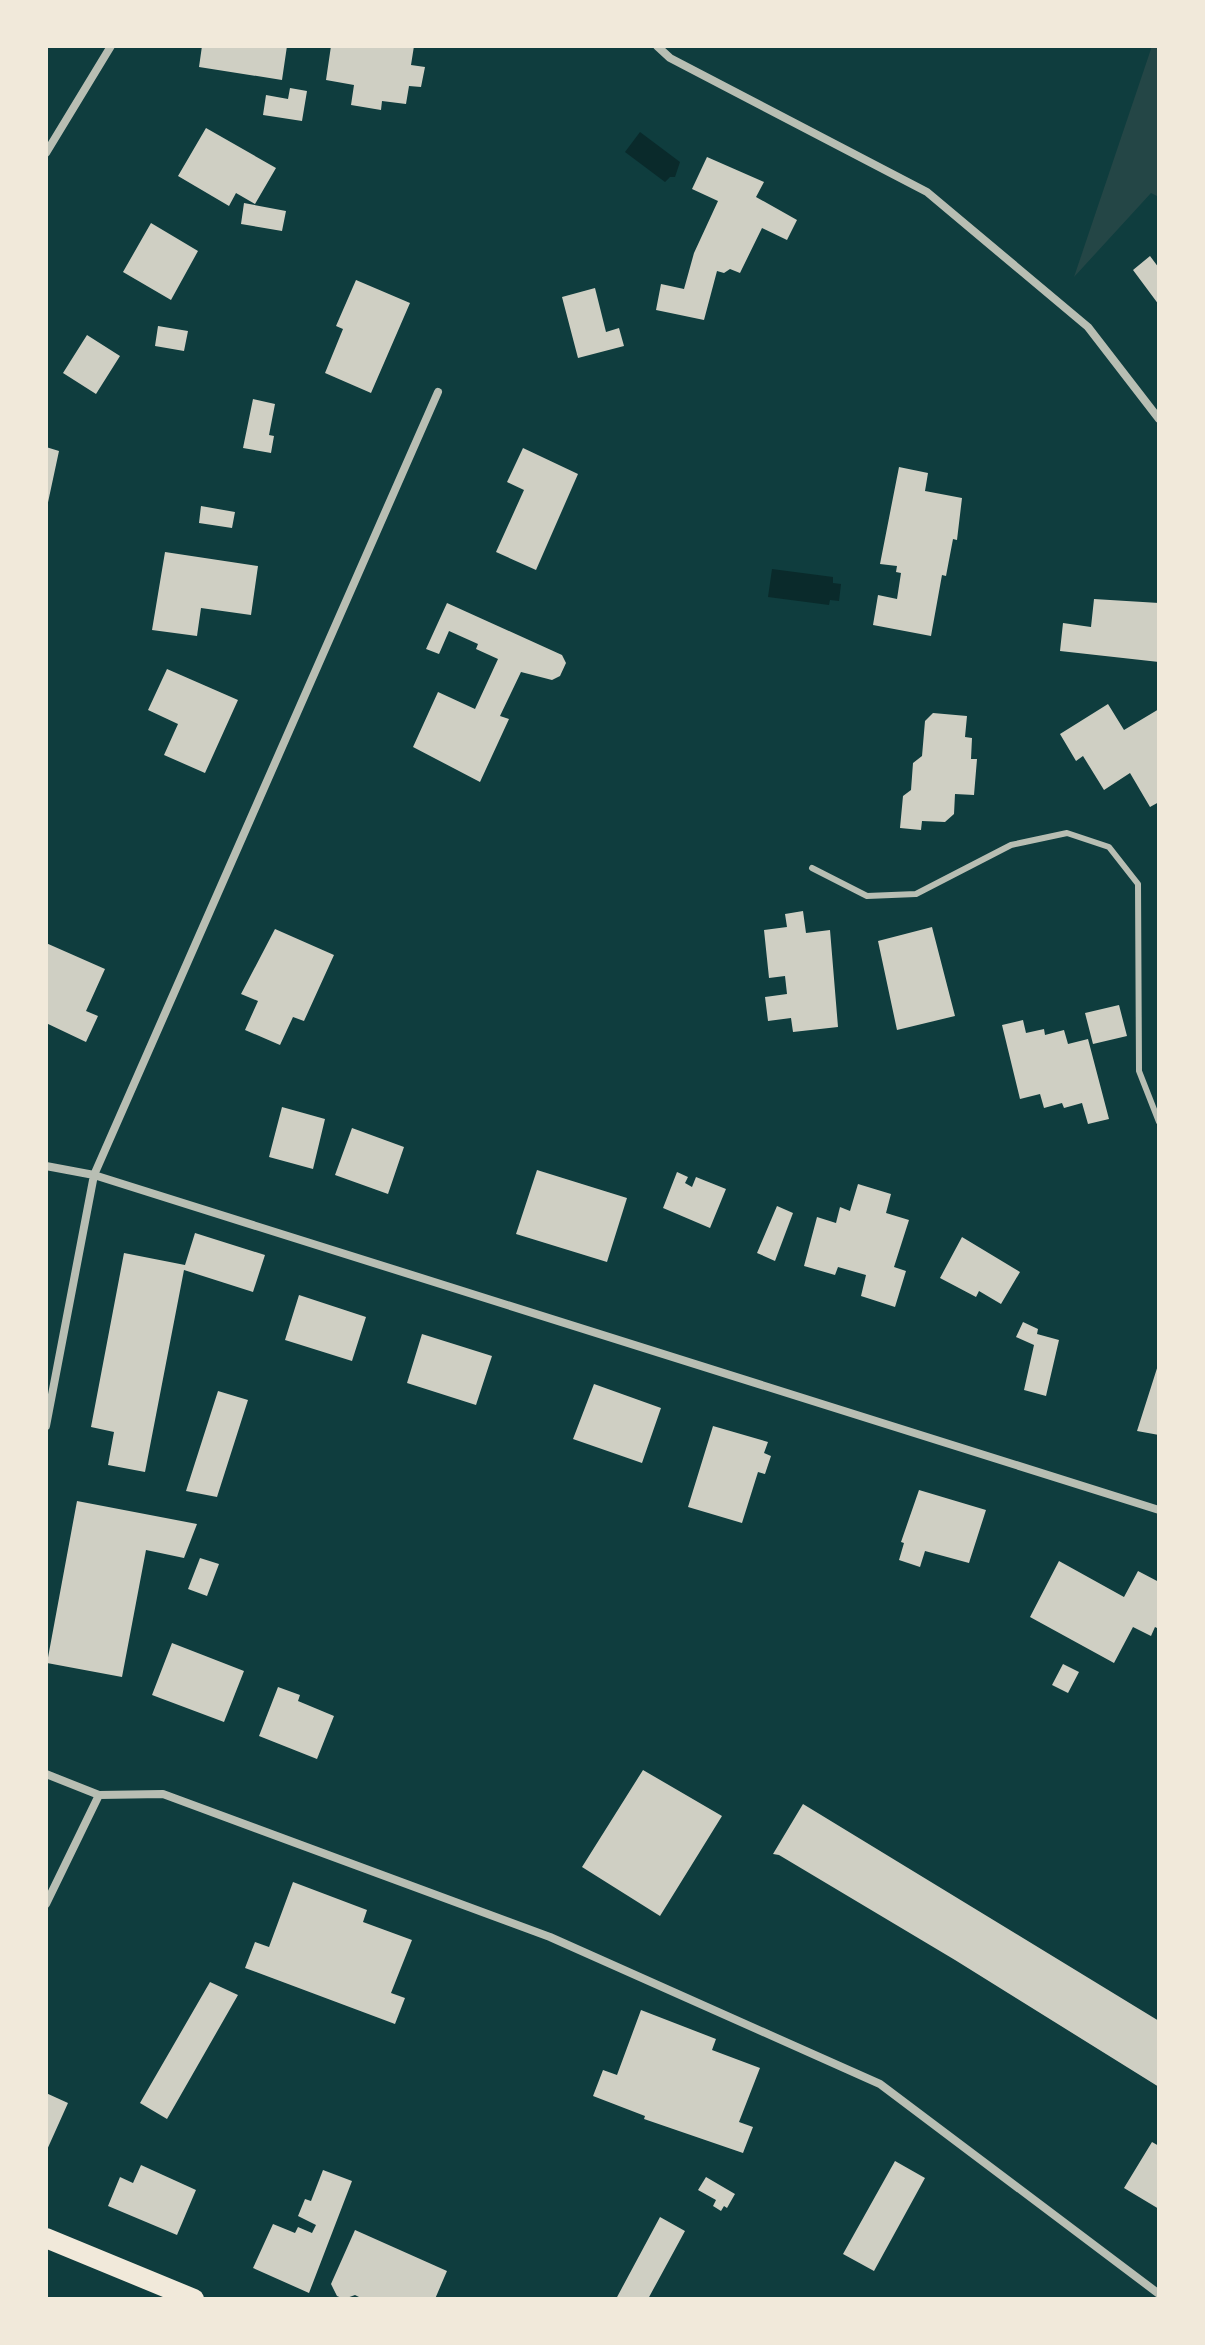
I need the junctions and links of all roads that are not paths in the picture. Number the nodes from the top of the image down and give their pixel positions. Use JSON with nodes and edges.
{"nodes":[{"id":1,"x":111,"y":46,"type":"edge"},
{"id":2,"x":657,"y":46,"type":"edge"},
{"id":3,"x":46,"y":153,"type":"edge"},
{"id":4,"x":438,"y":392,"type":"dead end"},
{"id":5,"x":1159,"y":419,"type":"edge"},
{"id":6,"x":812,"y":868,"type":"dead end"},
{"id":7,"x":1159,"y":1122,"type":"edge"},
{"id":8,"x":46,"y":1166,"type":"edge"},
{"id":9,"x":94,"y":1175,"type":"junction"},
{"id":10,"x":46,"y":1426,"type":"edge"},
{"id":11,"x":1159,"y":1510,"type":"edge"},
{"id":12,"x":46,"y":1774,"type":"edge"},
{"id":13,"x":99,"y":1795,"type":"junction"},
{"id":14,"x":46,"y":1904,"type":"edge"},
{"id":15,"x":46,"y":2238,"type":"edge"},
{"id":16,"x":1159,"y":2294,"type":"edge"},
{"id":17,"x":194,"y":2299,"type":"edge"}],
"edges":[{"from":1,"to":3,"type":"street"},
{"from":2,"to":5,"type":"street"},
{"from":4,"to":9,"type":"street"},
{"from":6,"to":7,"type":"lane"},
{"from":8,"to":9,"type":"street"},
{"from":9,"to":10,"type":"street"},
{"from":9,"to":11,"type":"street"},
{"from":12,"to":13,"type":"street"},
{"from":13,"to":14,"type":"street"},
{"from":13,"to":16,"type":"street"},
{"from":15,"to":17,"type":"main road"}]}
